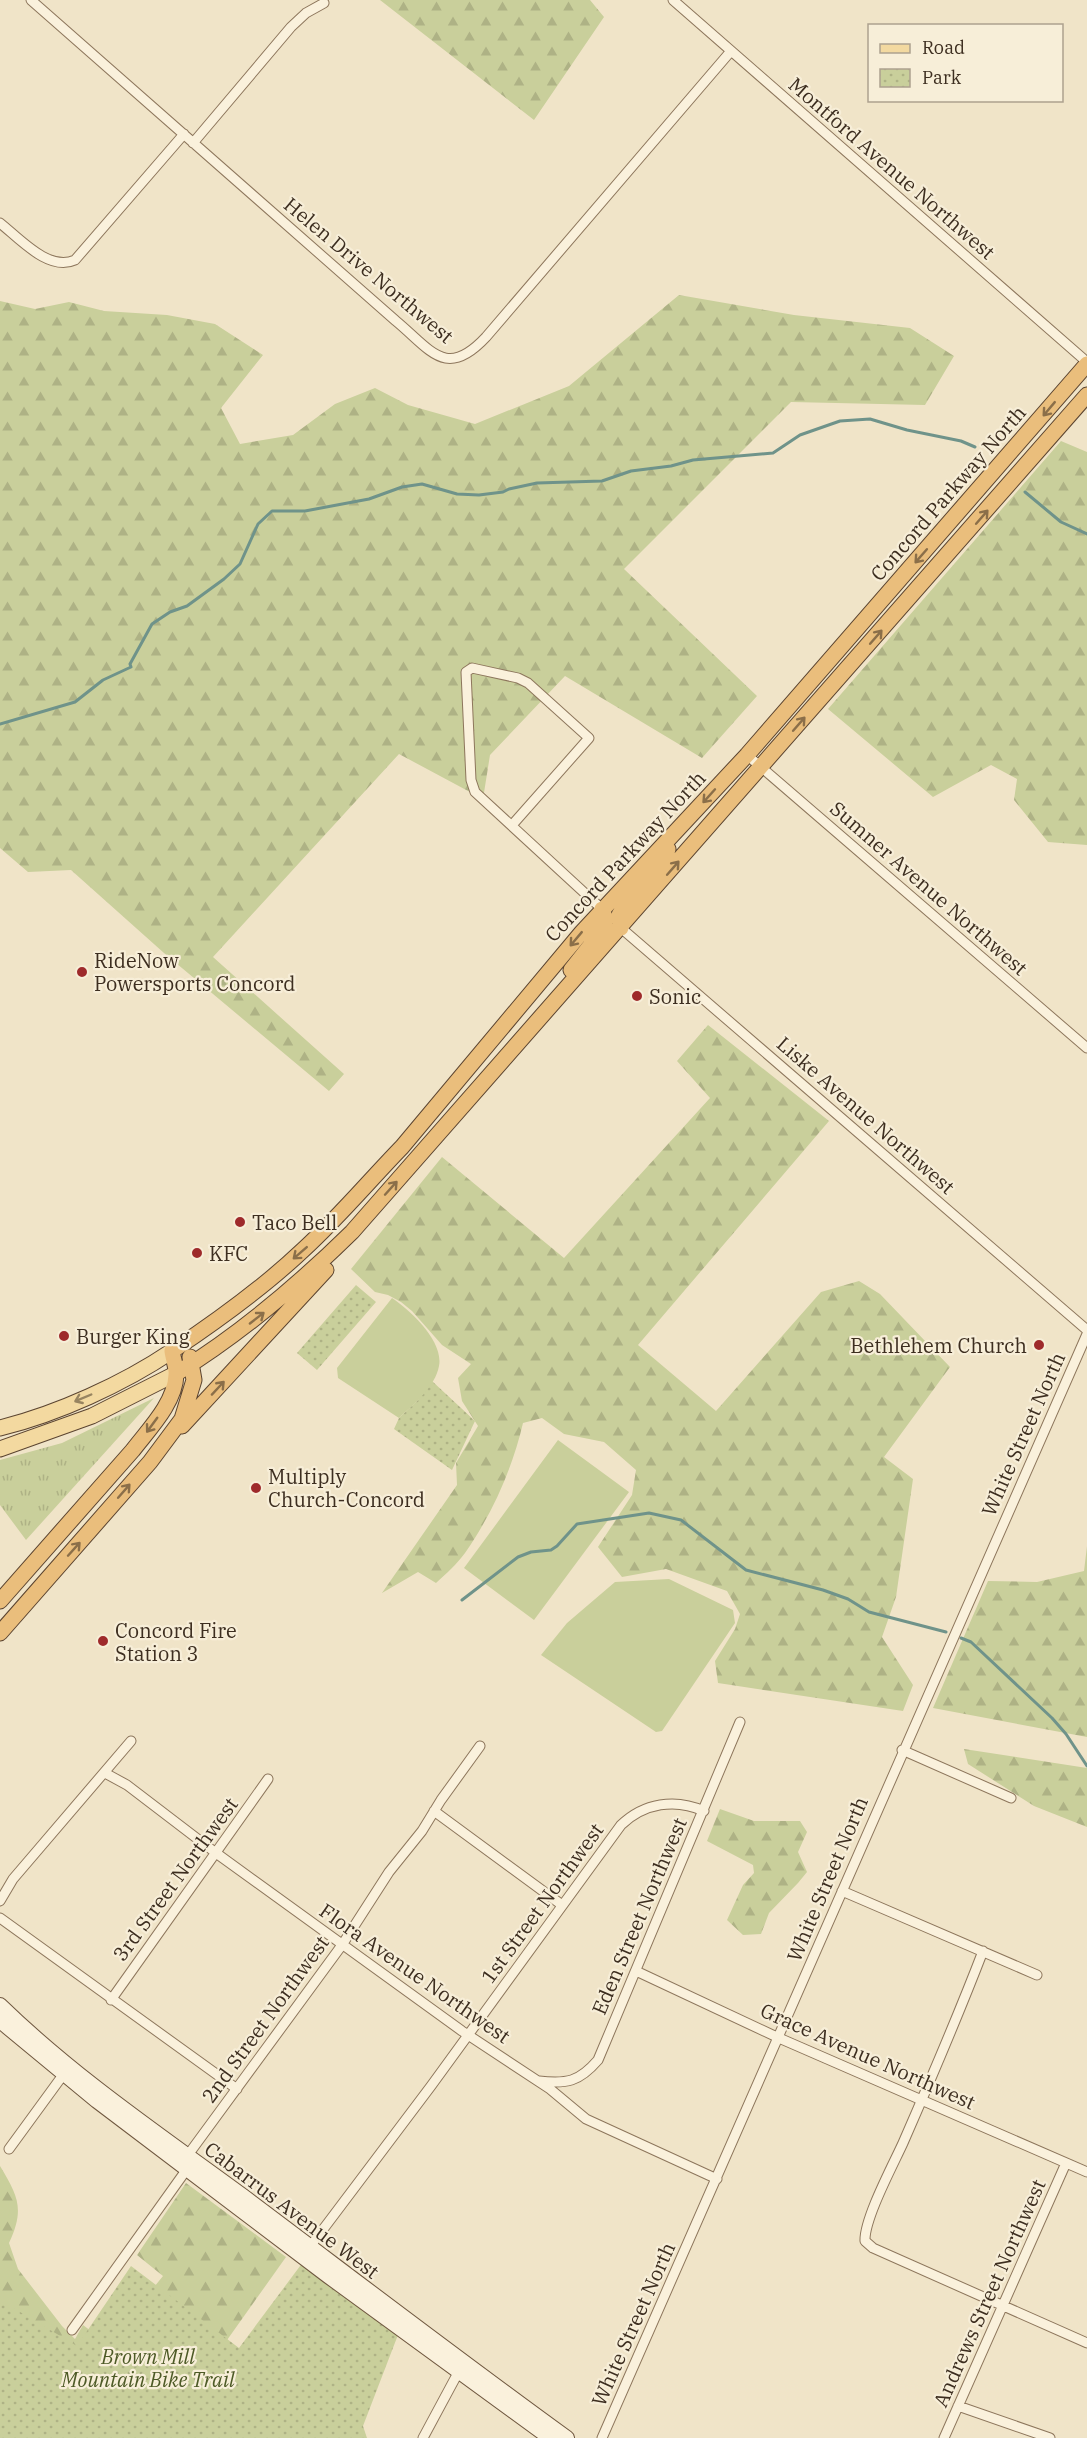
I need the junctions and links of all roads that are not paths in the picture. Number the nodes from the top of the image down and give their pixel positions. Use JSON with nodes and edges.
{"nodes":[{"id":1,"x":31,"y":0,"type":"edge"},
{"id":2,"x":673,"y":0,"type":"edge"},
{"id":3,"x":324,"y":3,"type":"dead end"},
{"id":4,"x":732,"y":51,"type":"junction"},
{"id":5,"x":183,"y":134,"type":"junction"},
{"id":6,"x":193,"y":143,"type":"junction"},
{"id":7,"x":0,"y":223,"type":"edge"},
{"id":8,"x":1087,"y":363,"type":"edge"},
{"id":9,"x":1087,"y":395,"type":"edge"},
{"id":10,"x":747,"y":755,"type":"junction"},
{"id":11,"x":761,"y":767,"type":"junction"},
{"id":12,"x":513,"y":825,"type":"junction"},
{"id":13,"x":672,"y":837,"type":"junction"},
{"id":14,"x":602,"y":909,"type":"junction"},
{"id":15,"x":621,"y":928,"type":"junction"},
{"id":16,"x":518,"y":1045,"type":"junction"},
{"id":17,"x":1087,"y":1048,"type":"edge"},
{"id":18,"x":437,"y":1105,"type":"junction"},
{"id":19,"x":453,"y":1118,"type":"junction"},
{"id":20,"x":352,"y":1232,"type":"junction"},
{"id":21,"x":1087,"y":1332,"type":"edge"},
{"id":22,"x":185,"y":1342,"type":"junction"},
{"id":23,"x":172,"y":1351,"type":"junction"},
{"id":24,"x":192,"y":1363,"type":"junction"},
{"id":25,"x":177,"y":1373,"type":"junction"},
{"id":26,"x":0,"y":1428,"type":"edge"},
{"id":27,"x":0,"y":1449,"type":"edge"},
{"id":28,"x":150,"y":1462,"type":"junction"},
{"id":29,"x":34,"y":1564,"type":"junction"},
{"id":30,"x":49,"y":1577,"type":"junction"},
{"id":31,"x":0,"y":1601,"type":"edge"},
{"id":32,"x":0,"y":1633,"type":"edge"},
{"id":33,"x":740,"y":1722,"type":"dead end"},
{"id":34,"x":131,"y":1741,"type":"dead end"},
{"id":35,"x":480,"y":1746,"type":"dead end"},
{"id":36,"x":903,"y":1750,"type":"junction"},
{"id":37,"x":105,"y":1773,"type":"junction"},
{"id":38,"x":268,"y":1779,"type":"dead end"},
{"id":39,"x":1011,"y":1798,"type":"dead end"},
{"id":40,"x":435,"y":1811,"type":"junction"},
{"id":41,"x":704,"y":1811,"type":"junction"},
{"id":42,"x":216,"y":1854,"type":"junction"},
{"id":43,"x":842,"y":1891,"type":"junction"},
{"id":44,"x":0,"y":1901,"type":"edge"},
{"id":45,"x":562,"y":1905,"type":"junction"},
{"id":46,"x":0,"y":1918,"type":"edge"},
{"id":47,"x":342,"y":1945,"type":"junction"},
{"id":48,"x":983,"y":1951,"type":"junction"},
{"id":49,"x":636,"y":1971,"type":"junction"},
{"id":50,"x":1036,"y":1975,"type":"dead end"},
{"id":51,"x":111,"y":2000,"type":"junction"},
{"id":52,"x":0,"y":2005,"type":"edge"},
{"id":53,"x":0,"y":2021,"type":"edge"},
{"id":54,"x":468,"y":2035,"type":"junction"},
{"id":55,"x":779,"y":2038,"type":"junction"},
{"id":56,"x":63,"y":2074,"type":"junction"},
{"id":57,"x":537,"y":2080,"type":"junction"},
{"id":58,"x":556,"y":2082,"type":"junction"},
{"id":59,"x":237,"y":2089,"type":"junction"},
{"id":60,"x":103,"y":2093,"type":"junction"},
{"id":61,"x":556,"y":2094,"type":"junction"},
{"id":62,"x":922,"y":2100,"type":"junction"},
{"id":63,"x":9,"y":2149,"type":"dead end"},
{"id":64,"x":185,"y":2163,"type":"junction"},
{"id":65,"x":1066,"y":2163,"type":"junction"},
{"id":66,"x":1087,"y":2172,"type":"edge"},
{"id":67,"x":717,"y":2179,"type":"junction"},
{"id":68,"x":309,"y":2248,"type":"junction"},
{"id":69,"x":1002,"y":2306,"type":"junction"},
{"id":70,"x":72,"y":2330,"type":"dead end"},
{"id":71,"x":1087,"y":2343,"type":"edge"},
{"id":72,"x":459,"y":2371,"type":"junction"},
{"id":73,"x":958,"y":2406,"type":"junction"},
{"id":74,"x":423,"y":2438,"type":"edge"},
{"id":75,"x":550,"y":2438,"type":"edge"},
{"id":76,"x":567,"y":2438,"type":"edge"},
{"id":77,"x":602,"y":2438,"type":"edge"},
{"id":78,"x":944,"y":2438,"type":"edge"},
{"id":79,"x":1050,"y":2438,"type":"edge"}],
"edges":[{"from":1,"to":5,"type":"street","name":"Helen Drive Northwest"},
{"from":2,"to":4,"type":"street","name":"Montford Avenue Northwest"},
{"from":3,"to":6,"type":"street"},
{"from":4,"to":6,"type":"street","name":"Helen Drive Northwest"},
{"from":4,"to":8,"type":"street","name":"Montford Avenue Northwest"},
{"from":5,"to":6,"type":"street","name":"Helen Drive Northwest"},
{"from":5,"to":7,"type":"street"},
{"from":8,"to":10,"type":"highway","name":"Concord Parkway North","one_way":true},
{"from":11,"to":9,"type":"highway","name":"Concord Parkway North","one_way":true},
{"from":10,"to":11,"type":"street","name":"Sumner Avenue Northwest"},
{"from":10,"to":13,"type":"highway","name":"Concord Parkway North","one_way":true},
{"from":15,"to":11,"type":"highway","name":"Concord Parkway North","one_way":true},
{"from":11,"to":17,"type":"street","name":"Sumner Avenue Northwest"},
{"from":12,"to":12,"type":"street"},
{"from":12,"to":14,"type":"street"},
{"from":13,"to":14,"type":"highway","name":"Concord Parkway North"},
{"from":13,"to":15,"type":"highway"},
{"from":14,"to":16,"type":"highway"},
{"from":14,"to":18,"type":"highway","name":"Concord Parkway North","one_way":true},
{"from":15,"to":16,"type":"highway","name":"Concord Parkway North"},
{"from":15,"to":21,"type":"street","name":"Liske Avenue Northwest"},
{"from":16,"to":19,"type":"highway","name":"Concord Parkway North"},
{"from":18,"to":19,"type":"highway"},
{"from":18,"to":22,"type":"highway","name":"Concord Parkway North","one_way":true},
{"from":20,"to":19,"type":"highway","name":"Concord Parkway North","one_way":true},
{"from":24,"to":20,"type":"highway","name":"Concord Parkway North","one_way":true},
{"from":28,"to":20,"type":"highway","one_way":true},
{"from":21,"to":36,"type":"street","name":"White Street North"},
{"from":22,"to":23,"type":"highway","name":"Concord Parkway North"},
{"from":22,"to":24,"type":"highway"},
{"from":23,"to":25,"type":"highway"},
{"from":23,"to":26,"type":"main road","one_way":true},
{"from":24,"to":25,"type":"highway","name":"Concord Parkway North"},
{"from":24,"to":28,"type":"highway"},
{"from":25,"to":27,"type":"main road"},
{"from":25,"to":29,"type":"highway","one_way":true},
{"from":30,"to":28,"type":"highway","one_way":true},
{"from":29,"to":30,"type":"highway"},
{"from":29,"to":31,"type":"highway"},
{"from":30,"to":32,"type":"highway"},
{"from":33,"to":41,"type":"street","name":"Eden Street Northwest"},
{"from":34,"to":37,"type":"street"},
{"from":35,"to":40,"type":"street","name":"2nd Street Northwest"},
{"from":36,"to":39,"type":"street"},
{"from":36,"to":43,"type":"street","name":"White Street North"},
{"from":37,"to":42,"type":"street","name":"Flora Avenue Northwest"},
{"from":37,"to":44,"type":"street"},
{"from":38,"to":42,"type":"street","name":"3rd Street Northwest"},
{"from":40,"to":45,"type":"street"},
{"from":40,"to":47,"type":"street","name":"2nd Street Northwest"},
{"from":41,"to":45,"type":"street","name":"1st Street Northwest"},
{"from":41,"to":49,"type":"street","name":"Eden Street Northwest"},
{"from":42,"to":47,"type":"street","name":"Flora Avenue Northwest"},
{"from":42,"to":51,"type":"street","name":"3rd Street Northwest"},
{"from":43,"to":48,"type":"street"},
{"from":43,"to":55,"type":"street","name":"White Street North"},
{"from":45,"to":54,"type":"street","name":"1st Street Northwest"},
{"from":46,"to":51,"type":"street"},
{"from":47,"to":54,"type":"street","name":"Flora Avenue Northwest"},
{"from":47,"to":59,"type":"street","name":"2nd Street Northwest"},
{"from":48,"to":50,"type":"street"},
{"from":48,"to":62,"type":"street"},
{"from":49,"to":55,"type":"street","name":"Grace Avenue Northwest"},
{"from":49,"to":58,"type":"street","name":"Eden Street Northwest"},
{"from":51,"to":59,"type":"street"},
{"from":52,"to":60,"type":"main road","name":"Cabarrus Avenue West"},
{"from":53,"to":56,"type":"main road","name":"Cabarrus Avenue West"},
{"from":54,"to":57,"type":"street","name":"Flora Avenue Northwest"},
{"from":54,"to":68,"type":"street","name":"1st Street Northwest"},
{"from":55,"to":62,"type":"street","name":"Grace Avenue Northwest"},
{"from":55,"to":67,"type":"street","name":"White Street North"},
{"from":56,"to":60,"type":"street"},
{"from":56,"to":63,"type":"street"},
{"from":56,"to":64,"type":"main road","name":"Cabarrus Avenue West"},
{"from":57,"to":58,"type":"street","name":"Eden Street Northwest"},
{"from":57,"to":61,"type":"street","name":"Flora Avenue Northwest"},
{"from":58,"to":61,"type":"street"},
{"from":59,"to":64,"type":"street","name":"2nd Street Northwest"},
{"from":60,"to":64,"type":"main road","name":"Cabarrus Avenue West"},
{"from":61,"to":67,"type":"street","name":"Flora Avenue Northwest"},
{"from":62,"to":65,"type":"street","name":"Grace Avenue Northwest"},
{"from":62,"to":69,"type":"street"},
{"from":64,"to":68,"type":"main road","name":"Cabarrus Avenue West"},
{"from":64,"to":70,"type":"street","name":"2nd Street Northwest"},
{"from":64,"to":72,"type":"main road","name":"Cabarrus Avenue West"},
{"from":65,"to":66,"type":"street","name":"Grace Avenue Northwest"},
{"from":65,"to":69,"type":"street","name":"Andrews Street Northwest"},
{"from":67,"to":77,"type":"street","name":"White Street North"},
{"from":68,"to":76,"type":"main road","name":"Cabarrus Avenue West"},
{"from":69,"to":71,"type":"street"},
{"from":69,"to":73,"type":"street","name":"Andrews Street Northwest"},
{"from":72,"to":74,"type":"street"},
{"from":72,"to":75,"type":"main road","name":"Cabarrus Avenue West"},
{"from":73,"to":78,"type":"street","name":"Andrews Street Northwest"},
{"from":73,"to":79,"type":"street"}]}
